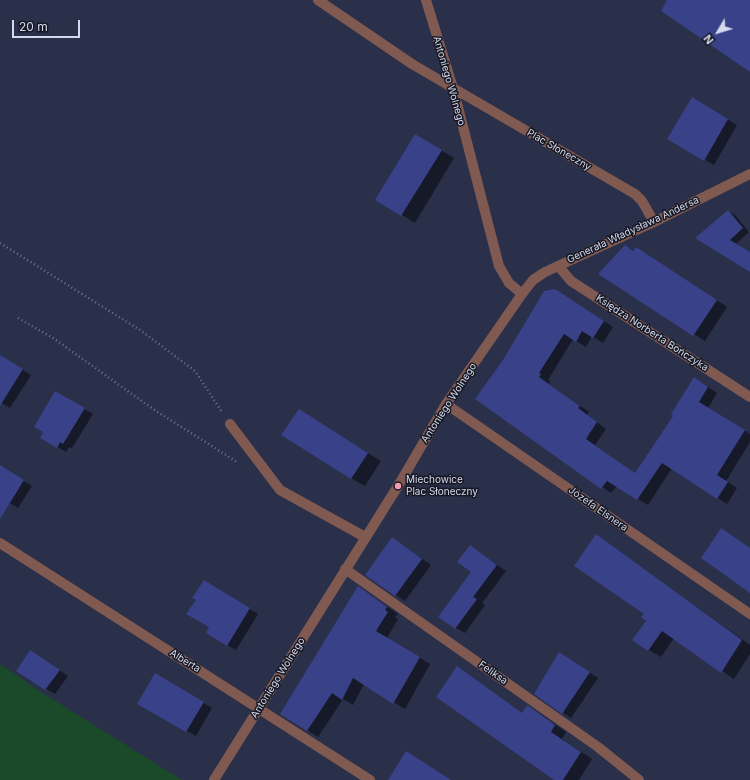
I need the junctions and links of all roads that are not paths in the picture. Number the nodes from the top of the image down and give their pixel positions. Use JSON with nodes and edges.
{"nodes":[{"id":1,"x":318,"y":0,"type":"edge"},
{"id":2,"x":426,"y":0,"type":"edge"},
{"id":3,"x":453,"y":88,"type":"junction"},
{"id":4,"x":750,"y":174,"type":"edge"},
{"id":5,"x":654,"y":222,"type":"junction"},
{"id":6,"x":560,"y":265,"type":"junction"},
{"id":7,"x":522,"y":294,"type":"junction"},
{"id":8,"x":750,"y":397,"type":"edge"},
{"id":9,"x":446,"y":404,"type":"junction"},
{"id":10,"x":230,"y":424,"type":"road end"},
{"id":11,"x":365,"y":537,"type":"junction"},
{"id":12,"x":0,"y":543,"type":"edge"},
{"id":13,"x":345,"y":569,"type":"junction"},
{"id":14,"x":750,"y":614,"type":"edge"},
{"id":15,"x":260,"y":708,"type":"junction"},
{"id":16,"x":214,"y":780,"type":"edge"},
{"id":17,"x":370,"y":780,"type":"edge"},
{"id":18,"x":639,"y":780,"type":"edge"}],
"edges":[{"from":1,"to":3,"type":"street","name":"Plac Słoneczny"},
{"from":2,"to":3,"type":"street","name":"Antoniego Wolnego"},
{"from":3,"to":5,"type":"street","name":"Plac Słoneczny"},
{"from":3,"to":7,"type":"street","name":"Antoniego Wolnego"},
{"from":4,"to":5,"type":"street","name":"Generała Władysława Andersa"},
{"from":5,"to":6,"type":"street","name":"Generała Władysława Andersa"},
{"from":6,"to":7,"type":"street","name":"Generała Władysława Andersa"},
{"from":6,"to":8,"type":"street","name":"Księdza Norberta Bończyka"},
{"from":7,"to":9,"type":"street","name":"Antoniego Wolnego"},
{"from":9,"to":11,"type":"street","name":"Antoniego Wolnego"},
{"from":9,"to":14,"type":"street","name":"Józefa Elsnera"},
{"from":10,"to":11,"type":"street"},
{"from":11,"to":13,"type":"street","name":"Antoniego Wolnego"},
{"from":12,"to":15,"type":"street","name":"Alberta"},
{"from":13,"to":15,"type":"street","name":"Antoniego Wolnego"},
{"from":13,"to":18,"type":"street","name":"Feliksa"},
{"from":15,"to":16,"type":"street","name":"Antoniego Wolnego"},
{"from":15,"to":17,"type":"street","name":"Alberta"}]}
